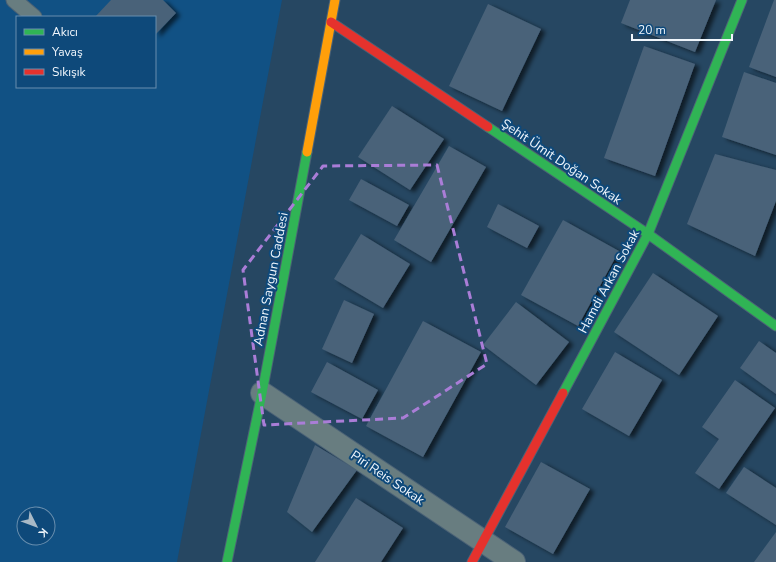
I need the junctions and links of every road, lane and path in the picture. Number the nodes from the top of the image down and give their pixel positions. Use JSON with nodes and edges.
{"nodes":[{"id":1,"x":14,"y":0,"type":"edge"},
{"id":2,"x":335,"y":0,"type":"edge"},
{"id":3,"x":742,"y":0,"type":"edge"},
{"id":4,"x":33,"y":16,"type":"edge"},
{"id":5,"x":331,"y":22,"type":"junction"},
{"id":6,"x":648,"y":234,"type":"junction"},
{"id":7,"x":776,"y":326,"type":"edge"},
{"id":8,"x":262,"y":393,"type":"junction"},
{"id":9,"x":484,"y":542,"type":"junction"},
{"id":10,"x":227,"y":562,"type":"edge"},
{"id":11,"x":472,"y":562,"type":"edge"},
{"id":12,"x":514,"y":562,"type":"edge"}],
"edges":[{"from":1,"to":4,"type":"lane"},
{"from":2,"to":5,"type":"street","name":"Adnan Saygun Caddesi"},
{"from":3,"to":6,"type":"street","name":"Hamdi Arkan Sokak"},
{"from":5,"to":6,"type":"street","name":"Şehit Ümit Doğan Sokak"},
{"from":5,"to":8,"type":"street","name":"Adnan Saygun Caddesi"},
{"from":6,"to":7,"type":"street","name":"Şehit Ümit Doğan Sokak"},
{"from":6,"to":9,"type":"street","name":"Hamdi Arkan Sokak"},
{"from":8,"to":9,"type":"street","name":"Piri Reis Sokak"},
{"from":8,"to":10,"type":"street","name":"Adnan Saygun Caddesi"},
{"from":9,"to":11,"type":"street","name":"Hamdi Arkan Sokak"},
{"from":9,"to":12,"type":"street","name":"Piri Reis Sokak"}]}
